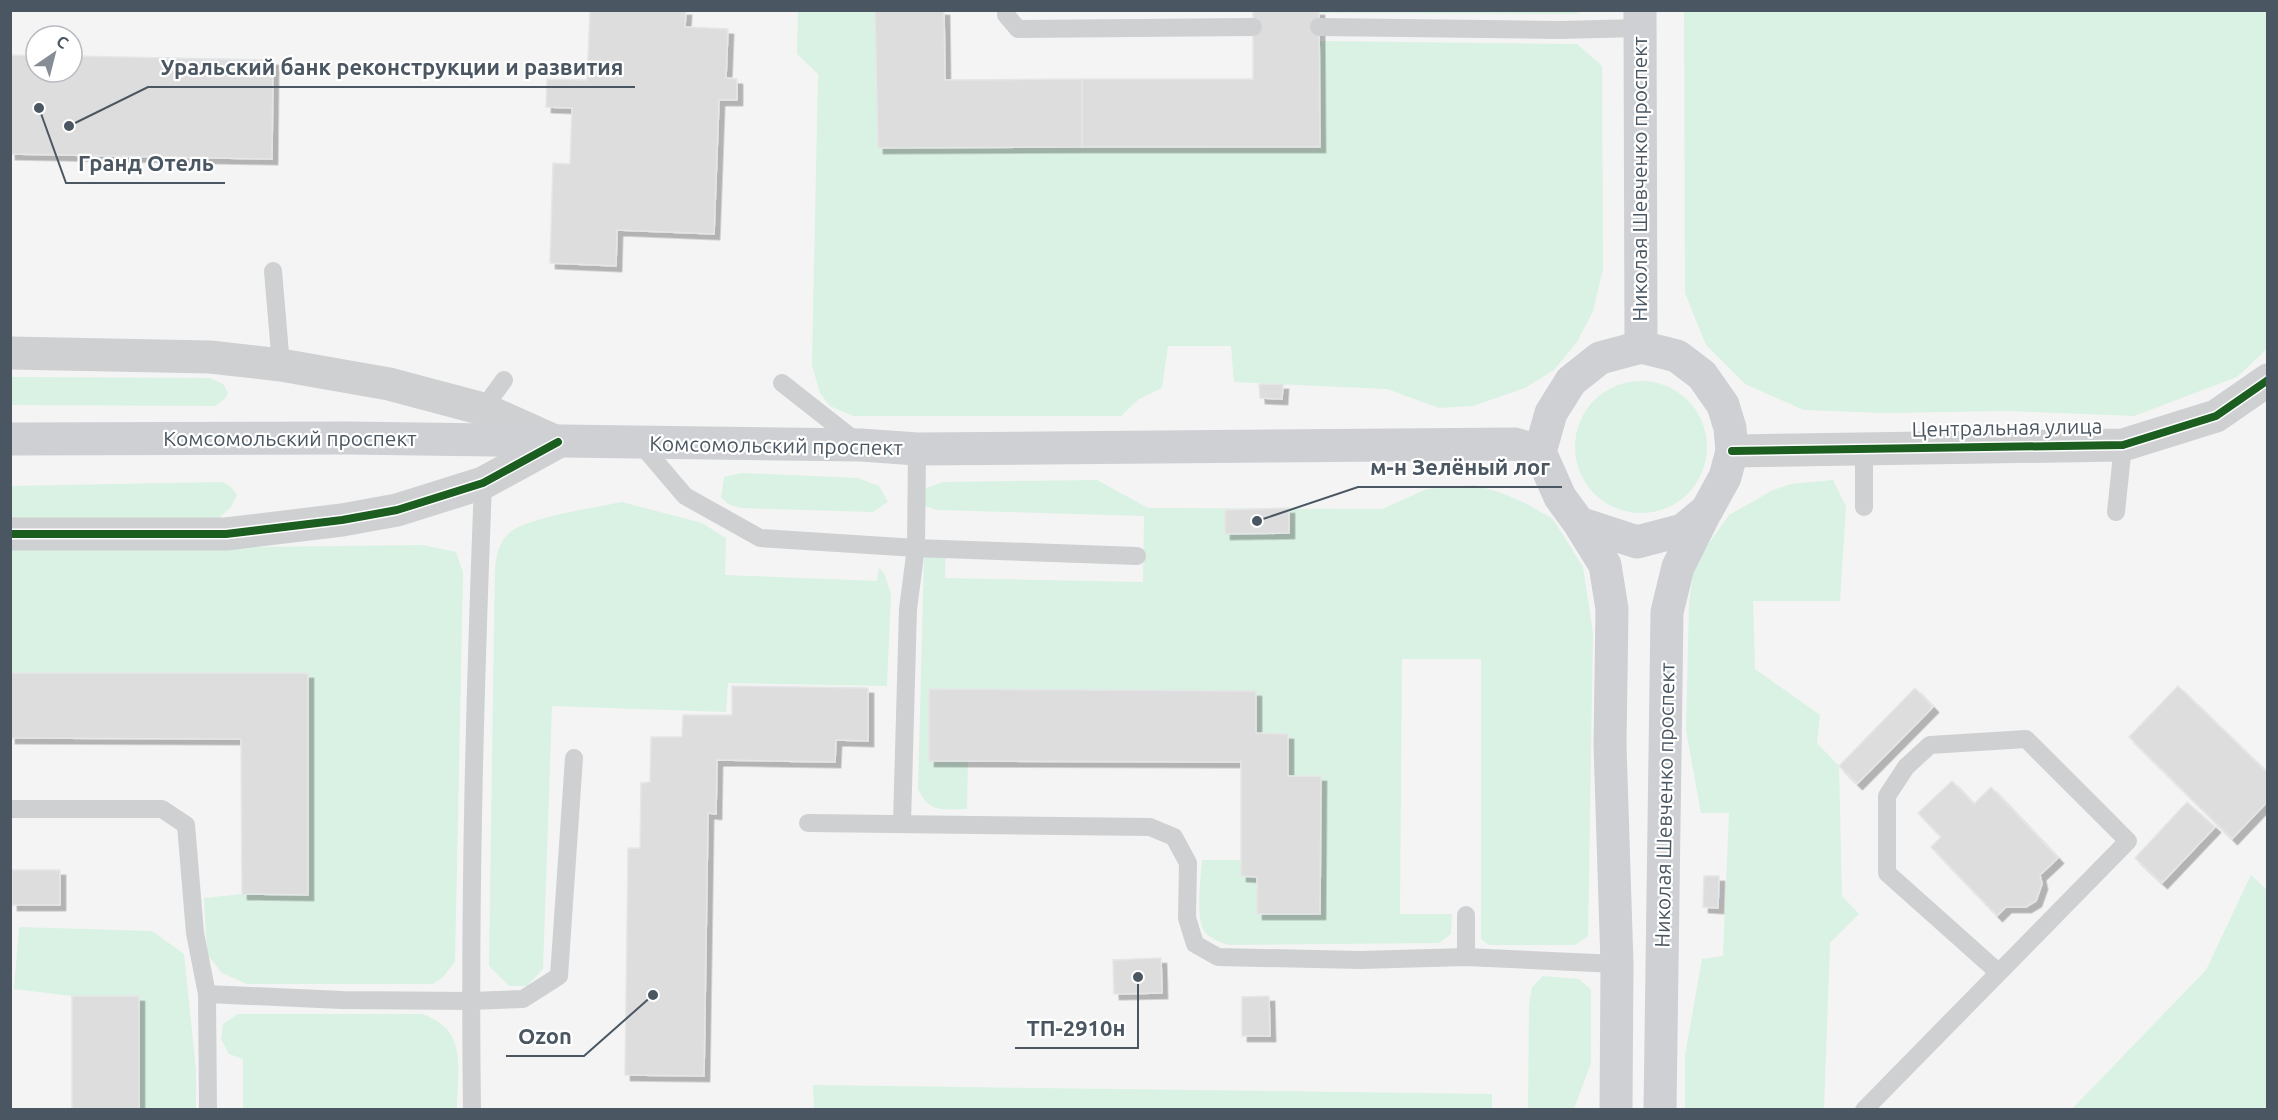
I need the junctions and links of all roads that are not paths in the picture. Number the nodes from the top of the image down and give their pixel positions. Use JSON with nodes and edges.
{"nodes":[{"id":1,"x":1006,"y":10,"type":"edge"},
{"id":2,"x":1203,"y":19,"type":"edge"},
{"id":3,"x":1640,"y":19,"type":"edge"},
{"id":4,"x":1253,"y":27,"type":"dead end"},
{"id":5,"x":1319,"y":27,"type":"dead end"},
{"id":6,"x":273,"y":271,"type":"dead end"},
{"id":7,"x":1641,"y":347,"type":"junction"},
{"id":8,"x":10,"y":352,"type":"edge"},
{"id":9,"x":281,"y":365,"type":"junction"},
{"id":10,"x":504,"y":380,"type":"dead end"},
{"id":11,"x":2268,"y":380,"type":"edge"},
{"id":12,"x":782,"y":383,"type":"dead end"},
{"id":13,"x":483,"y":410,"type":"junction"},
{"id":14,"x":10,"y":439,"type":"edge"},
{"id":15,"x":558,"y":442,"type":"junction"},
{"id":16,"x":639,"y":442,"type":"junction"},
{"id":17,"x":861,"y":445,"type":"junction"},
{"id":18,"x":2122,"y":445,"type":"junction"},
{"id":19,"x":917,"y":449,"type":"junction"},
{"id":20,"x":1864,"y":449,"type":"junction"},
{"id":21,"x":1732,"y":451,"type":"junction"},
{"id":22,"x":1540,"y":452,"type":"junction"},
{"id":23,"x":483,"y":483,"type":"junction"},
{"id":24,"x":1864,"y":507,"type":"dead end"},
{"id":25,"x":1707,"y":510,"type":"junction"},
{"id":26,"x":2116,"y":512,"type":"dead end"},
{"id":27,"x":1579,"y":523,"type":"junction"},
{"id":28,"x":10,"y":534,"type":"edge"},
{"id":29,"x":916,"y":548,"type":"junction"},
{"id":30,"x":1137,"y":555,"type":"dead end"},
{"id":31,"x":574,"y":758,"type":"dead end"},
{"id":32,"x":10,"y":809,"type":"edge"},
{"id":33,"x":808,"y":823,"type":"dead end"},
{"id":34,"x":902,"y":824,"type":"junction"},
{"id":35,"x":1466,"y":915,"type":"dead end"},
{"id":36,"x":1466,"y":957,"type":"junction"},
{"id":37,"x":1617,"y":964,"type":"junction"},
{"id":38,"x":1998,"y":972,"type":"junction"},
{"id":39,"x":207,"y":994,"type":"junction"},
{"id":40,"x":470,"y":1001,"type":"junction"},
{"id":41,"x":208,"y":1110,"type":"edge"},
{"id":42,"x":472,"y":1110,"type":"edge"},
{"id":43,"x":1616,"y":1110,"type":"edge"},
{"id":44,"x":1660,"y":1110,"type":"edge"},
{"id":45,"x":1864,"y":1110,"type":"edge"}],
"edges":[{"from":1,"to":2,"type":"lane"},
{"from":2,"to":4,"type":"lane"},
{"from":3,"to":5,"type":"lane"},
{"from":3,"to":7,"type":"main road","name":"Николая Шевченко проспект"},
{"from":6,"to":9,"type":"lane"},
{"from":7,"to":21,"type":"main road"},
{"from":7,"to":22,"type":"main road"},
{"from":8,"to":9,"type":"street"},
{"from":9,"to":13,"type":"street"},
{"from":10,"to":13,"type":"lane"},
{"from":11,"to":18,"type":"street","name":"Центральная улица"},
{"from":12,"to":17,"type":"lane"},
{"from":13,"to":15,"type":"street"},
{"from":14,"to":15,"type":"main road","name":"Комсомольский проспект"},
{"from":15,"to":16,"type":"main road","name":"Комсомольский проспект"},
{"from":15,"to":23,"type":"street"},
{"from":16,"to":17,"type":"main road","name":"Комсомольский проспект"},
{"from":16,"to":29,"type":"lane"},
{"from":17,"to":19,"type":"main road","name":"Комсомольский проспект"},
{"from":18,"to":20,"type":"street","name":"Центральная улица"},
{"from":18,"to":26,"type":"lane"},
{"from":19,"to":22,"type":"main road","name":"Комсомольский проспект"},
{"from":19,"to":29,"type":"lane"},
{"from":20,"to":21,"type":"street","name":"Центральная улица"},
{"from":20,"to":24,"type":"lane"},
{"from":21,"to":25,"type":"main road"},
{"from":22,"to":27,"type":"main road"},
{"from":23,"to":28,"type":"street"},
{"from":23,"to":40,"type":"lane"},
{"from":25,"to":27,"type":"main road"},
{"from":25,"to":44,"type":"main road","name":"Николая Шевченко проспект"},
{"from":27,"to":37,"type":"main road"},
{"from":29,"to":30,"type":"lane"},
{"from":29,"to":34,"type":"lane"},
{"from":31,"to":40,"type":"lane"},
{"from":32,"to":39,"type":"lane"},
{"from":33,"to":34,"type":"lane"},
{"from":34,"to":36,"type":"lane"},
{"from":35,"to":36,"type":"lane"},
{"from":36,"to":37,"type":"lane"},
{"from":37,"to":43,"type":"main road"},
{"from":38,"to":38,"type":"lane"},
{"from":38,"to":45,"type":"lane"},
{"from":39,"to":40,"type":"lane"},
{"from":39,"to":41,"type":"lane"},
{"from":40,"to":42,"type":"lane"}]}
